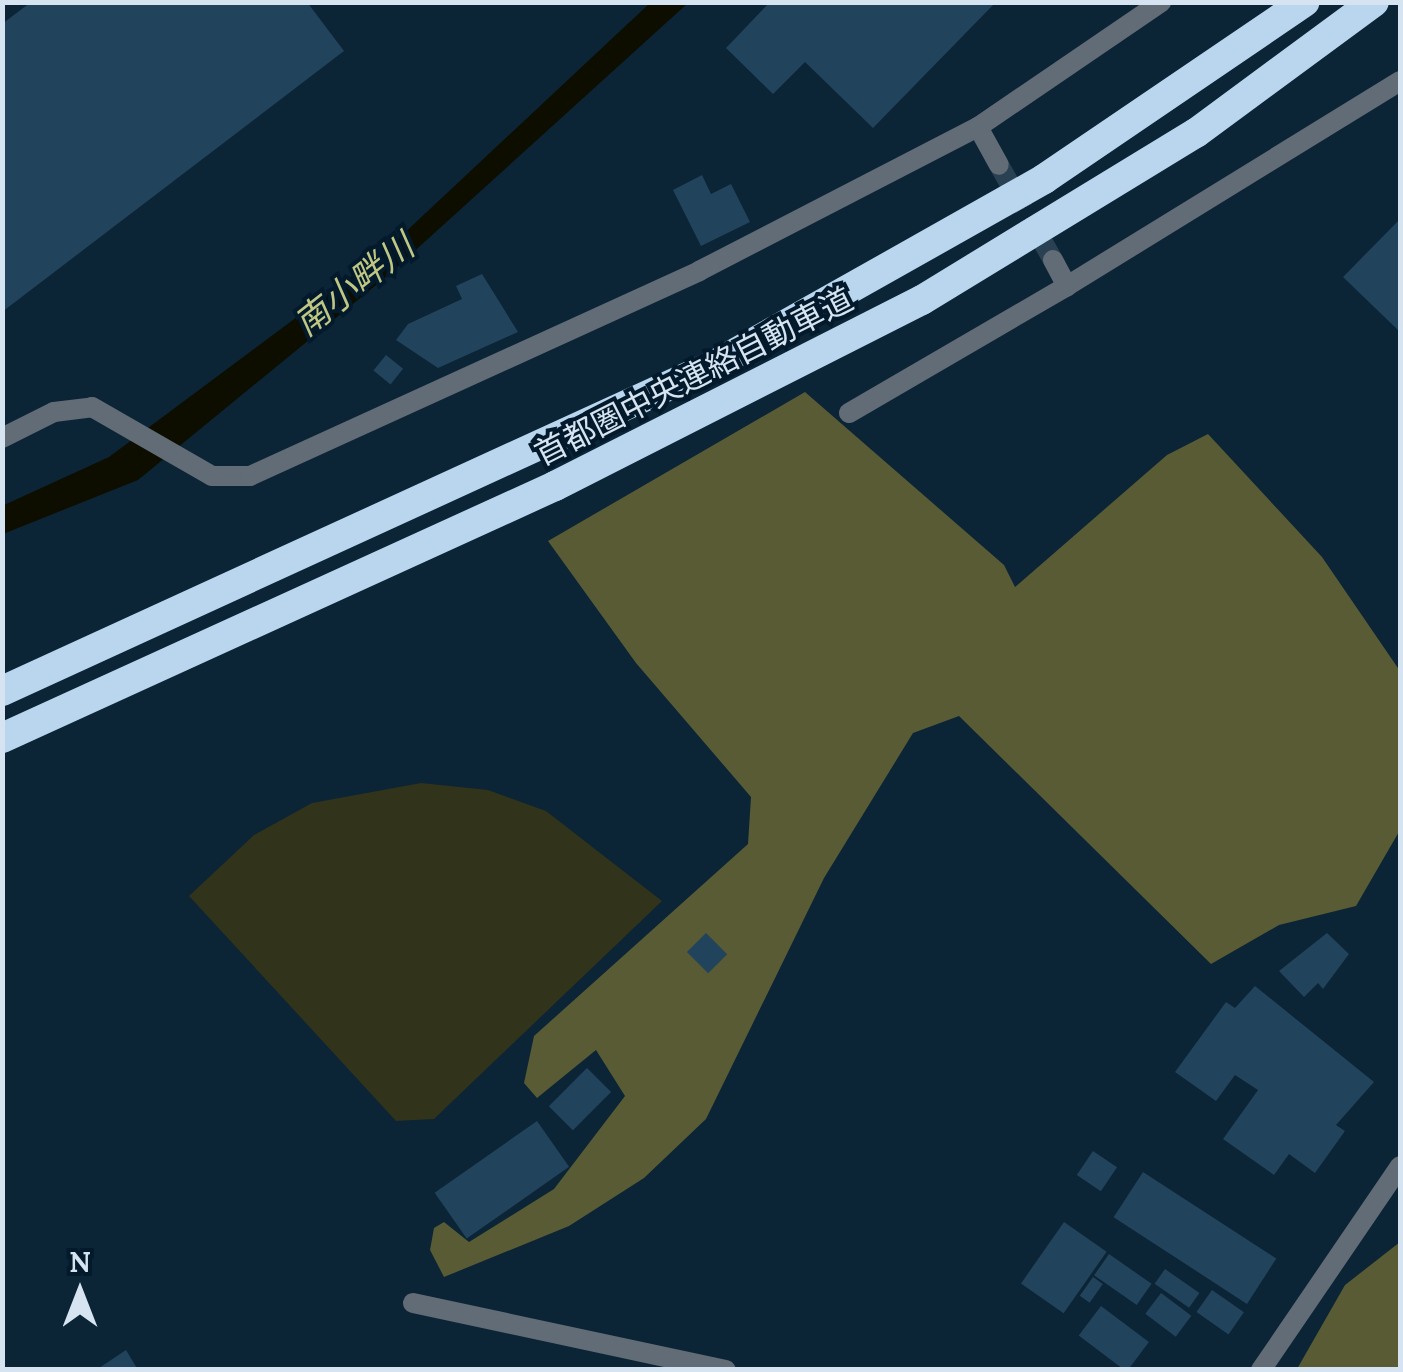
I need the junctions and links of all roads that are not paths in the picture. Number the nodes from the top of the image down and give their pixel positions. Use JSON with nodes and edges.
{"nodes":[{"id":1,"x":1162,"y":2,"type":"edge"},
{"id":2,"x":1304,"y":2,"type":"edge"},
{"id":3,"x":1374,"y":2,"type":"edge"},
{"id":4,"x":1400,"y":81,"type":"edge"},
{"id":5,"x":978,"y":127,"type":"junction"},
{"id":6,"x":999,"y":165,"type":"tunnel mouth"},
{"id":7,"x":1053,"y":260,"type":"tunnel mouth"},
{"id":8,"x":1067,"y":286,"type":"junction"},
{"id":9,"x":849,"y":413,"type":"dead end"},
{"id":10,"x":2,"y":438,"type":"edge"},
{"id":11,"x":2,"y":691,"type":"edge"},
{"id":12,"x":2,"y":738,"type":"edge"},
{"id":13,"x":1400,"y":1166,"type":"edge"},
{"id":14,"x":413,"y":1303,"type":"dead end"},
{"id":15,"x":726,"y":1370,"type":"edge"},
{"id":16,"x":1260,"y":1370,"type":"edge"}],
"edges":[{"from":1,"to":5,"type":"street"},
{"from":2,"to":11,"type":"highway","name":"首都圏中央連絡自動車道"},
{"from":3,"to":12,"type":"highway","name":"首都圏中央連絡自動車道"},
{"from":4,"to":8,"type":"street"},
{"from":5,"to":6,"type":"street"},
{"from":5,"to":10,"type":"street"},
{"from":7,"to":8,"type":"street"},
{"from":8,"to":9,"type":"street"},
{"from":13,"to":16,"type":"street"},
{"from":14,"to":15,"type":"street"}]}
